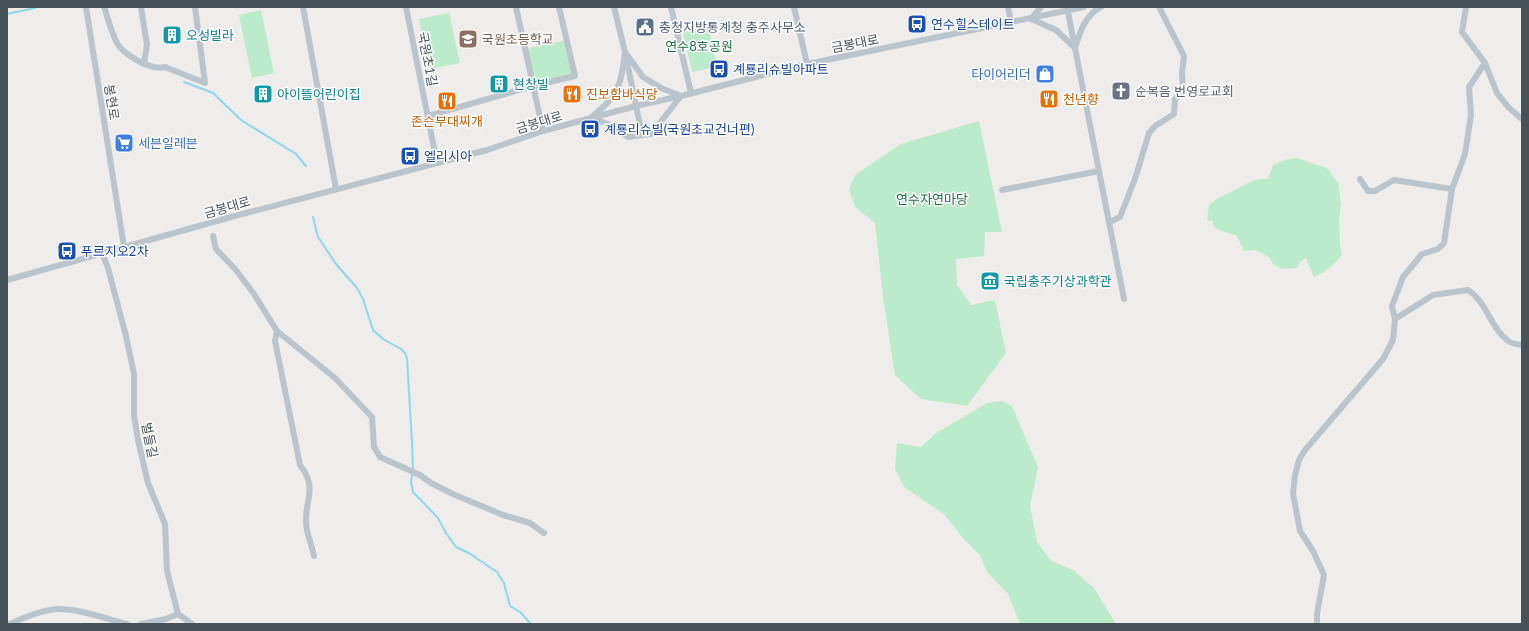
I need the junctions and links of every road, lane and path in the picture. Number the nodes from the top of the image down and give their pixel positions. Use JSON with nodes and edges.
{"nodes":[{"id":1,"x":86,"y":7,"type":"edge"},
{"id":2,"x":104,"y":7,"type":"edge"},
{"id":3,"x":143,"y":7,"type":"edge"},
{"id":4,"x":195,"y":7,"type":"edge"},
{"id":5,"x":304,"y":7,"type":"edge"},
{"id":6,"x":406,"y":7,"type":"edge"},
{"id":7,"x":516,"y":7,"type":"edge"},
{"id":8,"x":560,"y":7,"type":"edge"},
{"id":9,"x":614,"y":7,"type":"edge"},
{"id":10,"x":671,"y":7,"type":"edge"},
{"id":11,"x":794,"y":7,"type":"edge"},
{"id":12,"x":1008,"y":7,"type":"edge"},
{"id":13,"x":1041,"y":7,"type":"edge"},
{"id":14,"x":1084,"y":7,"type":"edge"},
{"id":15,"x":1101,"y":7,"type":"edge"},
{"id":16,"x":1159,"y":7,"type":"edge"},
{"id":17,"x":1466,"y":7,"type":"edge"},
{"id":18,"x":1068,"y":9,"type":"edge"},
{"id":19,"x":1031,"y":19,"type":"junction"},
{"id":20,"x":1011,"y":23,"type":"junction"},
{"id":21,"x":1075,"y":48,"type":"junction"},
{"id":22,"x":625,"y":52,"type":"junction"},
{"id":23,"x":1485,"y":63,"type":"junction"},
{"id":24,"x":144,"y":64,"type":"junction"},
{"id":25,"x":807,"y":64,"type":"junction"},
{"id":26,"x":533,"y":86,"type":"junction"},
{"id":27,"x":691,"y":94,"type":"junction"},
{"id":28,"x":681,"y":96,"type":"junction"},
{"id":29,"x":636,"y":106,"type":"junction"},
{"id":30,"x":428,"y":116,"type":"junction"},
{"id":31,"x":591,"y":118,"type":"junction"},
{"id":32,"x":1522,"y":119,"type":"edge"},
{"id":33,"x":543,"y":131,"type":"junction"},
{"id":34,"x":642,"y":135,"type":"junction"},
{"id":35,"x":437,"y":163,"type":"junction"},
{"id":36,"x":1099,"y":171,"type":"junction"},
{"id":37,"x":1360,"y":178,"type":"dead end"},
{"id":38,"x":336,"y":189,"type":"junction"},
{"id":39,"x":1452,"y":189,"type":"junction"},
{"id":40,"x":1002,"y":190,"type":"dead end"},
{"id":41,"x":1110,"y":222,"type":"junction"},
{"id":42,"x":213,"y":236,"type":"dead end"},
{"id":43,"x":124,"y":247,"type":"junction"},
{"id":44,"x":102,"y":253,"type":"junction"},
{"id":45,"x":7,"y":280,"type":"edge"},
{"id":46,"x":1124,"y":299,"type":"dead end"},
{"id":47,"x":1395,"y":319,"type":"junction"},
{"id":48,"x":277,"y":331,"type":"junction"},
{"id":49,"x":1522,"y":345,"type":"edge"},
{"id":50,"x":544,"y":532,"type":"dead end"},
{"id":51,"x":314,"y":556,"type":"dead end"},
{"id":52,"x":178,"y":614,"type":"junction"},
{"id":53,"x":10,"y":624,"type":"edge"},
{"id":54,"x":127,"y":624,"type":"edge"},
{"id":55,"x":141,"y":624,"type":"edge"},
{"id":56,"x":192,"y":624,"type":"edge"},
{"id":57,"x":1317,"y":624,"type":"edge"}],
"edges":[{"from":1,"to":43,"type":"street","name":"봉현로"},
{"from":2,"to":24,"type":"street"},
{"from":3,"to":24,"type":"street"},
{"from":4,"to":24,"type":"street"},
{"from":5,"to":38,"type":"street"},
{"from":6,"to":30,"type":"street","name":"국원초1길"},
{"from":7,"to":26,"type":"street"},
{"from":8,"to":26,"type":"street"},
{"from":9,"to":22,"type":"street"},
{"from":10,"to":27,"type":"street"},
{"from":11,"to":25,"type":"street"},
{"from":12,"to":20,"type":"street"},
{"from":13,"to":19,"type":"street"},
{"from":14,"to":18,"type":"street","name":"금봉대로"},
{"from":15,"to":21,"type":"street"},
{"from":16,"to":41,"type":"street"},
{"from":17,"to":23,"type":"street"},
{"from":18,"to":19,"type":"street","name":"금봉대로"},
{"from":18,"to":21,"type":"street"},
{"from":19,"to":20,"type":"street","name":"금봉대로"},
{"from":19,"to":21,"type":"street"},
{"from":20,"to":25,"type":"street","name":"금봉대로"},
{"from":21,"to":36,"type":"street"},
{"from":22,"to":28,"type":"street"},
{"from":22,"to":29,"type":"street"},
{"from":22,"to":31,"type":"street"},
{"from":23,"to":32,"type":"street"},
{"from":23,"to":39,"type":"street"},
{"from":25,"to":27,"type":"street","name":"금봉대로"},
{"from":26,"to":30,"type":"street"},
{"from":26,"to":33,"type":"street"},
{"from":27,"to":28,"type":"street","name":"금봉대로"},
{"from":28,"to":29,"type":"street","name":"금봉대로"},
{"from":28,"to":34,"type":"street"},
{"from":29,"to":31,"type":"street","name":"금봉대로"},
{"from":29,"to":34,"type":"street"},
{"from":30,"to":35,"type":"street","name":"국원초1길"},
{"from":31,"to":33,"type":"street","name":"금봉대로"},
{"from":31,"to":34,"type":"street"},
{"from":33,"to":35,"type":"street","name":"금봉대로"},
{"from":35,"to":38,"type":"street","name":"금봉대로"},
{"from":36,"to":40,"type":"street"},
{"from":36,"to":41,"type":"street"},
{"from":37,"to":39,"type":"street"},
{"from":38,"to":43,"type":"street","name":"금봉대로"},
{"from":39,"to":47,"type":"street"},
{"from":41,"to":46,"type":"street"},
{"from":42,"to":48,"type":"street"},
{"from":43,"to":44,"type":"street","name":"금봉대로"},
{"from":44,"to":45,"type":"street","name":"금봉대로"},
{"from":44,"to":52,"type":"street","name":"벌들길"},
{"from":47,"to":49,"type":"street"},
{"from":47,"to":57,"type":"street"},
{"from":48,"to":50,"type":"street"},
{"from":48,"to":51,"type":"street"},
{"from":52,"to":55,"type":"street"},
{"from":52,"to":56,"type":"street"},
{"from":53,"to":54,"type":"street"}]}
